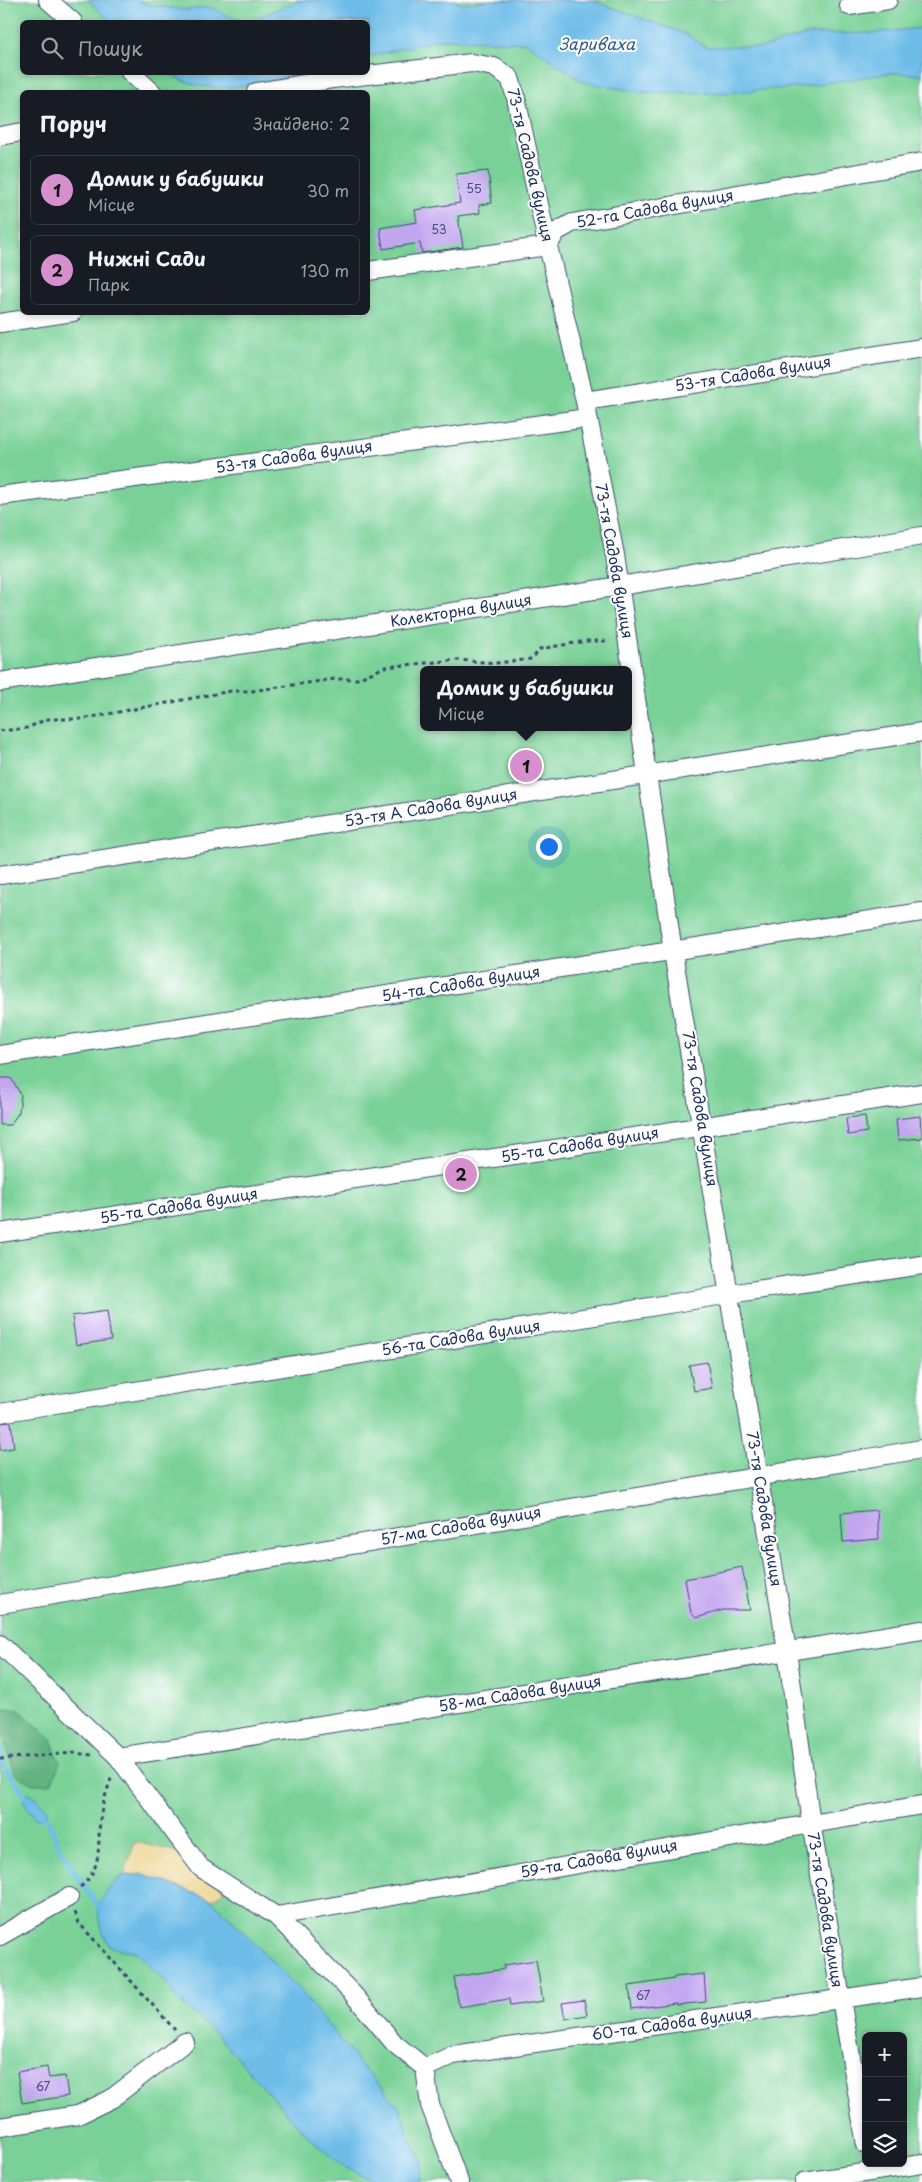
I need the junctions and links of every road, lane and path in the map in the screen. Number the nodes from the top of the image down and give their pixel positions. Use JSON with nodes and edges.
{"nodes":[{"id":1,"x":48,"y":0,"type":"edge"},
{"id":2,"x":888,"y":0,"type":"edge"},
{"id":3,"x":848,"y":6,"type":"dead end"},
{"id":4,"x":72,"y":20,"type":"edge"},
{"id":5,"x":133,"y":75,"type":"edge"},
{"id":6,"x":368,"y":75,"type":"edge"},
{"id":7,"x":370,"y":75,"type":"edge"},
{"id":8,"x":150,"y":90,"type":"edge"},
{"id":9,"x":268,"y":90,"type":"edge"},
{"id":10,"x":20,"y":132,"type":"edge"},
{"id":11,"x":0,"y":136,"type":"edge"},
{"id":12,"x":922,"y":162,"type":"edge"},
{"id":13,"x":548,"y":246,"type":"junction"},
{"id":14,"x":370,"y":272,"type":"edge"},
{"id":15,"x":53,"y":315,"type":"edge"},
{"id":16,"x":0,"y":323,"type":"edge"},
{"id":17,"x":922,"y":348,"type":"edge"},
{"id":18,"x":586,"y":409,"type":"junction"},
{"id":19,"x":0,"y":496,"type":"edge"},
{"id":20,"x":922,"y":536,"type":"edge"},
{"id":21,"x":620,"y":586,"type":"junction"},
{"id":22,"x":629,"y":642,"type":"junction"},
{"id":23,"x":0,"y":682,"type":"edge"},
{"id":24,"x":0,"y":731,"type":"edge"},
{"id":25,"x":922,"y":732,"type":"edge"},
{"id":26,"x":648,"y":774,"type":"junction"},
{"id":27,"x":0,"y":875,"type":"edge"},
{"id":28,"x":922,"y":912,"type":"edge"},
{"id":29,"x":673,"y":952,"type":"junction"},
{"id":30,"x":0,"y":1055,"type":"edge"},
{"id":31,"x":922,"y":1093,"type":"edge"},
{"id":32,"x":703,"y":1127,"type":"junction"},
{"id":33,"x":0,"y":1233,"type":"edge"},
{"id":34,"x":922,"y":1265,"type":"edge"},
{"id":35,"x":730,"y":1294,"type":"junction"},
{"id":36,"x":0,"y":1413,"type":"edge"},
{"id":37,"x":922,"y":1449,"type":"edge"},
{"id":38,"x":758,"y":1475,"type":"junction"},
{"id":39,"x":0,"y":1604,"type":"edge"},
{"id":40,"x":922,"y":1630,"type":"edge"},
{"id":41,"x":0,"y":1644,"type":"edge"},
{"id":42,"x":787,"y":1652,"type":"junction"},
{"id":43,"x":118,"y":1757,"type":"junction"},
{"id":44,"x":0,"y":1759,"type":"edge"},
{"id":45,"x":922,"y":1805,"type":"edge"},
{"id":46,"x":811,"y":1823,"type":"junction"},
{"id":47,"x":73,"y":1893,"type":"junction"},
{"id":48,"x":276,"y":1916,"type":"junction"},
{"id":49,"x":0,"y":1936,"type":"edge"},
{"id":50,"x":922,"y":1987,"type":"edge"},
{"id":51,"x":840,"y":2000,"type":"junction"},
{"id":52,"x":185,"y":2042,"type":"joint"},
{"id":53,"x":425,"y":2068,"type":"junction"},
{"id":54,"x":862,"y":2123,"type":"edge"},
{"id":55,"x":0,"y":2127,"type":"edge"},
{"id":56,"x":922,"y":2164,"type":"edge"},
{"id":57,"x":871,"y":2172,"type":"edge"},
{"id":58,"x":459,"y":2182,"type":"edge"},
{"id":59,"x":804,"y":2182,"type":"edge"}],
"edges":[{"from":1,"to":4,"type":"street"},
{"from":2,"to":3,"type":"street"},
{"from":5,"to":8,"type":"street"},
{"from":6,"to":9,"type":"street","name":"73-тя Садова вулиця"},
{"from":7,"to":13,"type":"street","name":"73-тя Садова вулиця"},
{"from":10,"to":11,"type":"street"},
{"from":12,"to":13,"type":"street","name":"52-га Садова вулиця"},
{"from":13,"to":14,"type":"street"},
{"from":13,"to":18,"type":"street","name":"73-тя Садова вулиця"},
{"from":15,"to":16,"type":"street"},
{"from":17,"to":18,"type":"street","name":"53-тя Садова вулиця"},
{"from":18,"to":19,"type":"street","name":"53-тя Садова вулиця"},
{"from":18,"to":21,"type":"street","name":"73-тя Садова вулиця"},
{"from":20,"to":21,"type":"street","name":"Колекторна вулиця"},
{"from":21,"to":22,"type":"street","name":"73-тя Садова вулиця"},
{"from":21,"to":23,"type":"street","name":"Колекторна вулиця"},
{"from":22,"to":24,"type":"path"},
{"from":22,"to":26,"type":"street","name":"73-тя Садова вулиця"},
{"from":25,"to":26,"type":"street","name":"53-тя А Садова вулиця"},
{"from":26,"to":27,"type":"street","name":"53-тя А Садова вулиця"},
{"from":26,"to":29,"type":"street","name":"73-тя Садова вулиця"},
{"from":28,"to":29,"type":"street","name":"54-та Садова вулиця"},
{"from":29,"to":30,"type":"street","name":"54-та Садова вулиця"},
{"from":29,"to":32,"type":"street","name":"73-тя Садова вулиця"},
{"from":31,"to":32,"type":"street","name":"55-та Садова вулиця"},
{"from":32,"to":33,"type":"street","name":"55-та Садова вулиця"},
{"from":32,"to":35,"type":"street","name":"73-тя Садова вулиця"},
{"from":34,"to":35,"type":"street","name":"56-та Садова вулиця"},
{"from":35,"to":36,"type":"street","name":"56-та Садова вулиця"},
{"from":35,"to":38,"type":"street","name":"73-тя Садова вулиця"},
{"from":37,"to":38,"type":"street","name":"57-ма Садова вулиця"},
{"from":38,"to":39,"type":"street","name":"57-ма Садова вулиця"},
{"from":38,"to":42,"type":"street","name":"73-тя Садова вулиця"},
{"from":40,"to":42,"type":"street","name":"58-ма Садова вулиця"},
{"from":41,"to":43,"type":"street"},
{"from":42,"to":43,"type":"street","name":"58-ма Садова вулиця"},
{"from":42,"to":46,"type":"street","name":"73-тя Садова вулиця"},
{"from":43,"to":44,"type":"path"},
{"from":43,"to":47,"type":"path"},
{"from":43,"to":48,"type":"street"},
{"from":45,"to":46,"type":"street","name":"59-та Садова вулиця"},
{"from":46,"to":48,"type":"street","name":"59-та Садова вулиця"},
{"from":46,"to":51,"type":"street","name":"73-тя Садова вулиця"},
{"from":47,"to":49,"type":"street"},
{"from":47,"to":52,"type":"path"},
{"from":48,"to":53,"type":"street"},
{"from":50,"to":51,"type":"street","name":"60-та Садова вулиця"},
{"from":51,"to":53,"type":"street","name":"60-та Садова вулиця"},
{"from":51,"to":54,"type":"street","name":"73-тя Садова вулиця"},
{"from":52,"to":55,"type":"street"},
{"from":53,"to":58,"type":"street"},
{"from":56,"to":57,"type":"street"},
{"from":57,"to":59,"type":"street"}]}
